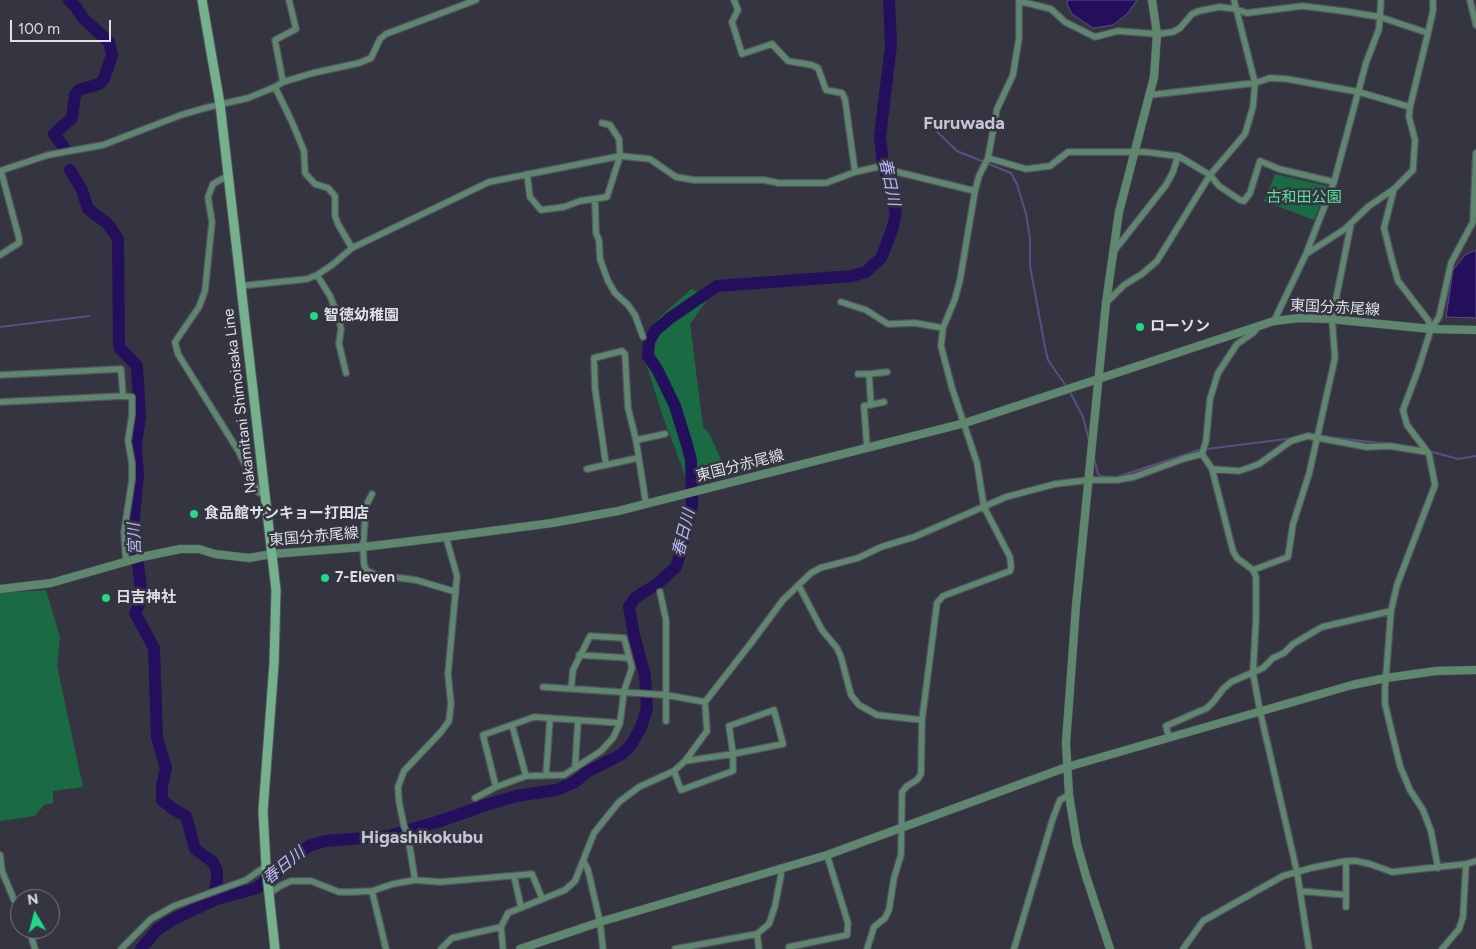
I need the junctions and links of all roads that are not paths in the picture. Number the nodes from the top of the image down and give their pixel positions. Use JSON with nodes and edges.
{"nodes":[{"id":1,"x":202,"y":0,"type":"edge"},
{"id":2,"x":289,"y":0,"type":"edge"},
{"id":3,"x":476,"y":0,"type":"edge"},
{"id":4,"x":734,"y":0,"type":"edge"},
{"id":5,"x":1152,"y":0,"type":"edge"},
{"id":6,"x":1234,"y":0,"type":"edge"},
{"id":7,"x":1381,"y":0,"type":"edge"},
{"id":8,"x":1432,"y":0,"type":"edge"},
{"id":9,"x":1470,"y":0,"type":"edge"},
{"id":10,"x":1019,"y":1,"type":"edge"},
{"id":11,"x":1236,"y":9,"type":"junction"},
{"id":12,"x":1380,"y":18,"type":"junction"},
{"id":13,"x":1476,"y":25,"type":"edge"},
{"id":14,"x":1428,"y":33,"type":"junction"},
{"id":15,"x":1157,"y":34,"type":"junction"},
{"id":16,"x":283,"y":82,"type":"junction"},
{"id":17,"x":1254,"y":83,"type":"junction"},
{"id":18,"x":275,"y":87,"type":"junction"},
{"id":19,"x":1359,"y":92,"type":"junction"},
{"id":20,"x":1150,"y":95,"type":"junction"},
{"id":21,"x":220,"y":104,"type":"junction"},
{"id":22,"x":1410,"y":106,"type":"junction"},
{"id":23,"x":602,"y":122,"type":"dead end"},
{"id":24,"x":1134,"y":152,"type":"junction"},
{"id":25,"x":1476,"y":154,"type":"edge"},
{"id":26,"x":620,"y":156,"type":"junction"},
{"id":27,"x":1178,"y":156,"type":"junction"},
{"id":28,"x":988,"y":158,"type":"junction"},
{"id":29,"x":1,"y":171,"type":"edge"},
{"id":30,"x":855,"y":172,"type":"junction"},
{"id":31,"x":528,"y":174,"type":"junction"},
{"id":32,"x":229,"y":175,"type":"junction"},
{"id":33,"x":1210,"y":175,"type":"junction"},
{"id":34,"x":1334,"y":182,"type":"junction"},
{"id":35,"x":1394,"y":189,"type":"junction"},
{"id":36,"x":975,"y":191,"type":"junction"},
{"id":37,"x":596,"y":200,"type":"junction"},
{"id":38,"x":1351,"y":224,"type":"junction"},
{"id":39,"x":352,"y":248,"type":"junction"},
{"id":40,"x":1113,"y":253,"type":"junction"},
{"id":41,"x":1306,"y":254,"type":"junction"},
{"id":42,"x":0,"y":256,"type":"edge"},
{"id":43,"x":317,"y":275,"type":"junction"},
{"id":44,"x":240,"y":286,"type":"junction"},
{"id":45,"x":841,"y":302,"type":"dead end"},
{"id":46,"x":1106,"y":303,"type":"junction"},
{"id":47,"x":1332,"y":319,"type":"junction"},
{"id":48,"x":1274,"y":321,"type":"junction"},
{"id":49,"x":1259,"y":326,"type":"junction"},
{"id":50,"x":943,"y":328,"type":"junction"},
{"id":51,"x":1431,"y":329,"type":"junction"},
{"id":52,"x":1476,"y":330,"type":"edge"},
{"id":53,"x":643,"y":337,"type":"dead end"},
{"id":54,"x":887,"y":372,"type":"dead end"},
{"id":55,"x":346,"y":373,"type":"dead end"},
{"id":56,"x":858,"y":374,"type":"dead end"},
{"id":57,"x":868,"y":374,"type":"junction"},
{"id":58,"x":0,"y":375,"type":"edge"},
{"id":59,"x":1099,"y":379,"type":"junction"},
{"id":60,"x":123,"y":396,"type":"junction"},
{"id":61,"x":0,"y":402,"type":"edge"},
{"id":62,"x":884,"y":402,"type":"dead end"},
{"id":63,"x":871,"y":405,"type":"junction"},
{"id":64,"x":965,"y":423,"type":"junction"},
{"id":65,"x":665,"y":434,"type":"dead end"},
{"id":66,"x":1317,"y":438,"type":"junction"},
{"id":67,"x":636,"y":440,"type":"junction"},
{"id":68,"x":867,"y":448,"type":"junction"},
{"id":69,"x":1427,"y":452,"type":"junction"},
{"id":70,"x":1202,"y":454,"type":"junction"},
{"id":71,"x":638,"y":458,"type":"junction"},
{"id":72,"x":606,"y":465,"type":"junction"},
{"id":73,"x":587,"y":469,"type":"dead end"},
{"id":74,"x":1212,"y":470,"type":"junction"},
{"id":75,"x":1088,"y":480,"type":"junction"},
{"id":76,"x":372,"y":494,"type":"dead end"},
{"id":77,"x":265,"y":495,"type":"junction"},
{"id":78,"x":646,"y":504,"type":"junction"},
{"id":79,"x":984,"y":507,"type":"junction"},
{"id":80,"x":446,"y":537,"type":"junction"},
{"id":81,"x":363,"y":547,"type":"junction"},
{"id":82,"x":272,"y":554,"type":"junction"},
{"id":83,"x":129,"y":561,"type":"junction"},
{"id":84,"x":1253,"y":570,"type":"junction"},
{"id":85,"x":799,"y":586,"type":"junction"},
{"id":86,"x":0,"y":589,"type":"edge"},
{"id":87,"x":456,"y":592,"type":"junction"},
{"id":88,"x":660,"y":592,"type":"dead end"},
{"id":89,"x":1392,"y":611,"type":"junction"},
{"id":90,"x":579,"y":656,"type":"junction"},
{"id":91,"x":629,"y":658,"type":"junction"},
{"id":92,"x":1476,"y":670,"type":"edge"},
{"id":93,"x":1253,"y":673,"type":"junction"},
{"id":94,"x":1386,"y":678,"type":"junction"},
{"id":95,"x":543,"y":687,"type":"dead end"},
{"id":96,"x":571,"y":689,"type":"junction"},
{"id":97,"x":628,"y":692,"type":"junction"},
{"id":98,"x":666,"y":695,"type":"junction"},
{"id":99,"x":705,"y":702,"type":"junction"},
{"id":100,"x":1260,"y":711,"type":"junction"},
{"id":101,"x":550,"y":718,"type":"junction"},
{"id":102,"x":578,"y":720,"type":"junction"},
{"id":103,"x":922,"y":720,"type":"junction"},
{"id":104,"x":666,"y":721,"type":"dead end"},
{"id":105,"x":620,"y":723,"type":"junction"},
{"id":106,"x":512,"y":725,"type":"junction"},
{"id":107,"x":1169,"y":738,"type":"junction"},
{"id":108,"x":733,"y":754,"type":"junction"},
{"id":109,"x":685,"y":761,"type":"junction"},
{"id":110,"x":1067,"y":767,"type":"junction"},
{"id":111,"x":575,"y":768,"type":"junction"},
{"id":112,"x":674,"y":771,"type":"junction"},
{"id":113,"x":546,"y":775,"type":"junction"},
{"id":114,"x":526,"y":776,"type":"junction"},
{"id":115,"x":496,"y":787,"type":"junction"},
{"id":116,"x":1069,"y":795,"type":"junction"},
{"id":117,"x":475,"y":798,"type":"dead end"},
{"id":118,"x":902,"y":829,"type":"junction"},
{"id":119,"x":0,"y":855,"type":"edge"},
{"id":120,"x":827,"y":855,"type":"junction"},
{"id":121,"x":1346,"y":861,"type":"junction"},
{"id":122,"x":1476,"y":861,"type":"edge"},
{"id":123,"x":584,"y":862,"type":"junction"},
{"id":124,"x":1466,"y":864,"type":"junction"},
{"id":125,"x":780,"y":868,"type":"junction"},
{"id":126,"x":1438,"y":868,"type":"junction"},
{"id":127,"x":266,"y":869,"type":"junction"},
{"id":128,"x":1297,"y":872,"type":"junction"},
{"id":129,"x":514,"y":876,"type":"junction"},
{"id":130,"x":415,"y":880,"type":"junction"},
{"id":131,"x":10,"y":890,"type":"edge"},
{"id":132,"x":372,"y":891,"type":"junction"},
{"id":133,"x":1300,"y":891,"type":"junction"},
{"id":134,"x":269,"y":893,"type":"junction"},
{"id":135,"x":1346,"y":895,"type":"junction"},
{"id":136,"x":542,"y":898,"type":"junction"},
{"id":137,"x":521,"y":907,"type":"junction"},
{"id":138,"x":1346,"y":907,"type":"dead end"},
{"id":139,"x":600,"y":922,"type":"junction"},
{"id":140,"x":500,"y":927,"type":"junction"},
{"id":141,"x":757,"y":934,"type":"junction"},
{"id":142,"x":789,"y":947,"type":"dead end"},
{"id":143,"x":121,"y":949,"type":"edge"},
{"id":144,"x":275,"y":949,"type":"edge"},
{"id":145,"x":386,"y":949,"type":"edge"},
{"id":146,"x":440,"y":949,"type":"edge"},
{"id":147,"x":503,"y":949,"type":"edge"},
{"id":148,"x":520,"y":949,"type":"edge"},
{"id":149,"x":603,"y":949,"type":"edge"},
{"id":150,"x":675,"y":949,"type":"edge"},
{"id":151,"x":759,"y":949,"type":"edge"},
{"id":152,"x":866,"y":949,"type":"edge"},
{"id":153,"x":1014,"y":949,"type":"edge"},
{"id":154,"x":1110,"y":949,"type":"edge"},
{"id":155,"x":1183,"y":949,"type":"edge"},
{"id":156,"x":1309,"y":949,"type":"edge"},
{"id":157,"x":1442,"y":949,"type":"edge"}],
"edges":[{"from":1,"to":21,"type":"main road","name":"Nakamitani Shimoisaka Line"},
{"from":2,"to":16,"type":"street"},
{"from":3,"to":16,"type":"street"},
{"from":4,"to":30,"type":"street"},
{"from":5,"to":15,"type":"street"},
{"from":6,"to":11,"type":"street"},
{"from":7,"to":12,"type":"street"},
{"from":8,"to":14,"type":"street"},
{"from":9,"to":13,"type":"street"},
{"from":10,"to":15,"type":"street"},
{"from":10,"to":28,"type":"street"},
{"from":11,"to":12,"type":"street"},
{"from":11,"to":15,"type":"street"},
{"from":11,"to":17,"type":"street"},
{"from":12,"to":14,"type":"street"},
{"from":12,"to":19,"type":"street"},
{"from":14,"to":22,"type":"street"},
{"from":15,"to":20,"type":"street"},
{"from":16,"to":18,"type":"street"},
{"from":17,"to":19,"type":"street"},
{"from":17,"to":20,"type":"street"},
{"from":17,"to":33,"type":"street"},
{"from":18,"to":21,"type":"street"},
{"from":18,"to":39,"type":"street"},
{"from":19,"to":22,"type":"street"},
{"from":19,"to":34,"type":"street"},
{"from":20,"to":24,"type":"street"},
{"from":21,"to":29,"type":"street"},
{"from":21,"to":32,"type":"main road","name":"Nakamitani Shimoisaka Line"},
{"from":22,"to":35,"type":"street"},
{"from":23,"to":26,"type":"street"},
{"from":24,"to":27,"type":"street"},
{"from":24,"to":28,"type":"street"},
{"from":24,"to":40,"type":"street"},
{"from":25,"to":51,"type":"street"},
{"from":26,"to":30,"type":"street"},
{"from":26,"to":31,"type":"street"},
{"from":26,"to":37,"type":"street"},
{"from":27,"to":33,"type":"street"},
{"from":27,"to":40,"type":"street"},
{"from":28,"to":36,"type":"street"},
{"from":29,"to":42,"type":"street"},
{"from":30,"to":36,"type":"street"},
{"from":31,"to":37,"type":"street"},
{"from":31,"to":39,"type":"street"},
{"from":32,"to":44,"type":"main road","name":"Nakamitani Shimoisaka Line"},
{"from":32,"to":77,"type":"street"},
{"from":33,"to":34,"type":"street"},
{"from":33,"to":46,"type":"street"},
{"from":34,"to":41,"type":"street"},
{"from":35,"to":38,"type":"street"},
{"from":35,"to":51,"type":"street"},
{"from":36,"to":50,"type":"street"},
{"from":37,"to":53,"type":"street"},
{"from":38,"to":41,"type":"street"},
{"from":38,"to":47,"type":"street"},
{"from":39,"to":43,"type":"street"},
{"from":40,"to":46,"type":"street"},
{"from":41,"to":48,"type":"street"},
{"from":43,"to":44,"type":"street"},
{"from":43,"to":55,"type":"street"},
{"from":44,"to":77,"type":"main road","name":"Nakamitani Shimoisaka Line"},
{"from":45,"to":50,"type":"street"},
{"from":46,"to":59,"type":"street"},
{"from":47,"to":48,"type":"street","name":"東国分赤尾線"},
{"from":47,"to":51,"type":"street","name":"東国分赤尾線"},
{"from":47,"to":66,"type":"street"},
{"from":48,"to":49,"type":"street","name":"東国分赤尾線"},
{"from":49,"to":59,"type":"street","name":"東国分赤尾線"},
{"from":49,"to":70,"type":"street"},
{"from":50,"to":64,"type":"street"},
{"from":51,"to":52,"type":"street","name":"東国分赤尾線"},
{"from":51,"to":69,"type":"street"},
{"from":54,"to":57,"type":"street"},
{"from":56,"to":57,"type":"street"},
{"from":57,"to":63,"type":"street"},
{"from":58,"to":60,"type":"street"},
{"from":59,"to":64,"type":"street","name":"東国分赤尾線"},
{"from":59,"to":75,"type":"street"},
{"from":60,"to":61,"type":"street"},
{"from":60,"to":83,"type":"street"},
{"from":62,"to":63,"type":"street"},
{"from":63,"to":68,"type":"street"},
{"from":64,"to":68,"type":"street","name":"東国分赤尾線"},
{"from":64,"to":79,"type":"street"},
{"from":65,"to":67,"type":"street"},
{"from":66,"to":69,"type":"street"},
{"from":66,"to":74,"type":"street"},
{"from":66,"to":84,"type":"street"},
{"from":67,"to":71,"type":"street"},
{"from":67,"to":72,"type":"street"},
{"from":68,"to":78,"type":"street","name":"東国分赤尾線"},
{"from":69,"to":89,"type":"street"},
{"from":70,"to":74,"type":"street"},
{"from":70,"to":75,"type":"street"},
{"from":71,"to":72,"type":"street"},
{"from":71,"to":78,"type":"street"},
{"from":72,"to":73,"type":"street"},
{"from":74,"to":84,"type":"street"},
{"from":75,"to":79,"type":"street"},
{"from":75,"to":110,"type":"street"},
{"from":76,"to":81,"type":"street"},
{"from":77,"to":82,"type":"main road","name":"Nakamitani Shimoisaka Line"},
{"from":78,"to":80,"type":"street","name":"東国分赤尾線"},
{"from":79,"to":85,"type":"street"},
{"from":79,"to":103,"type":"street"},
{"from":80,"to":81,"type":"street","name":"東国分赤尾線"},
{"from":80,"to":87,"type":"street"},
{"from":81,"to":82,"type":"street","name":"東国分赤尾線"},
{"from":81,"to":87,"type":"street"},
{"from":82,"to":83,"type":"street","name":"東国分赤尾線"},
{"from":82,"to":127,"type":"main road","name":"Nakamitani Shimoisaka Line"},
{"from":83,"to":86,"type":"street","name":"東国分赤尾線"},
{"from":84,"to":93,"type":"street"},
{"from":85,"to":99,"type":"street"},
{"from":85,"to":103,"type":"street"},
{"from":87,"to":130,"type":"street"},
{"from":88,"to":98,"type":"street"},
{"from":89,"to":93,"type":"street"},
{"from":89,"to":94,"type":"street"},
{"from":90,"to":91,"type":"street"},
{"from":90,"to":91,"type":"street"},
{"from":90,"to":96,"type":"street"},
{"from":91,"to":97,"type":"street"},
{"from":92,"to":94,"type":"street"},
{"from":93,"to":100,"type":"street"},
{"from":93,"to":107,"type":"street"},
{"from":94,"to":100,"type":"street"},
{"from":94,"to":126,"type":"street"},
{"from":95,"to":96,"type":"street"},
{"from":96,"to":97,"type":"street"},
{"from":97,"to":98,"type":"street"},
{"from":97,"to":105,"type":"street"},
{"from":98,"to":99,"type":"street"},
{"from":98,"to":104,"type":"street"},
{"from":99,"to":109,"type":"street"},
{"from":100,"to":107,"type":"street"},
{"from":100,"to":128,"type":"street"},
{"from":101,"to":102,"type":"street"},
{"from":101,"to":106,"type":"street"},
{"from":101,"to":113,"type":"street"},
{"from":102,"to":105,"type":"street"},
{"from":102,"to":111,"type":"street"},
{"from":103,"to":118,"type":"street"},
{"from":105,"to":111,"type":"street"},
{"from":106,"to":114,"type":"street"},
{"from":106,"to":115,"type":"street"},
{"from":107,"to":110,"type":"street"},
{"from":108,"to":108,"type":"street"},
{"from":108,"to":109,"type":"street"},
{"from":108,"to":112,"type":"street"},
{"from":109,"to":112,"type":"street"},
{"from":110,"to":116,"type":"street"},
{"from":110,"to":118,"type":"street"},
{"from":111,"to":113,"type":"street"},
{"from":112,"to":123,"type":"street"},
{"from":113,"to":114,"type":"street"},
{"from":114,"to":115,"type":"street"},
{"from":115,"to":117,"type":"street"},
{"from":116,"to":153,"type":"street"},
{"from":116,"to":154,"type":"street"},
{"from":118,"to":120,"type":"street"},
{"from":118,"to":152,"type":"street"},
{"from":119,"to":131,"type":"street"},
{"from":120,"to":125,"type":"street"},
{"from":120,"to":142,"type":"street"},
{"from":121,"to":126,"type":"street"},
{"from":121,"to":128,"type":"street"},
{"from":121,"to":135,"type":"street"},
{"from":122,"to":124,"type":"street"},
{"from":123,"to":136,"type":"street"},
{"from":123,"to":139,"type":"street"},
{"from":124,"to":126,"type":"street"},
{"from":124,"to":157,"type":"street"},
{"from":125,"to":139,"type":"street"},
{"from":125,"to":141,"type":"street"},
{"from":127,"to":134,"type":"main road","name":"Nakamitani Shimoisaka Line"},
{"from":127,"to":143,"type":"street"},
{"from":128,"to":133,"type":"street"},
{"from":128,"to":155,"type":"street"},
{"from":129,"to":130,"type":"street"},
{"from":129,"to":136,"type":"street"},
{"from":129,"to":137,"type":"street"},
{"from":130,"to":132,"type":"street"},
{"from":132,"to":134,"type":"street"},
{"from":132,"to":145,"type":"street"},
{"from":133,"to":135,"type":"street"},
{"from":133,"to":156,"type":"street"},
{"from":134,"to":144,"type":"main road","name":"Nakamitani Shimoisaka Line"},
{"from":135,"to":138,"type":"street"},
{"from":136,"to":137,"type":"street"},
{"from":137,"to":140,"type":"street"},
{"from":139,"to":148,"type":"street"},
{"from":139,"to":149,"type":"street"},
{"from":140,"to":146,"type":"street"},
{"from":140,"to":147,"type":"street"},
{"from":141,"to":150,"type":"street"},
{"from":141,"to":151,"type":"street"}]}
